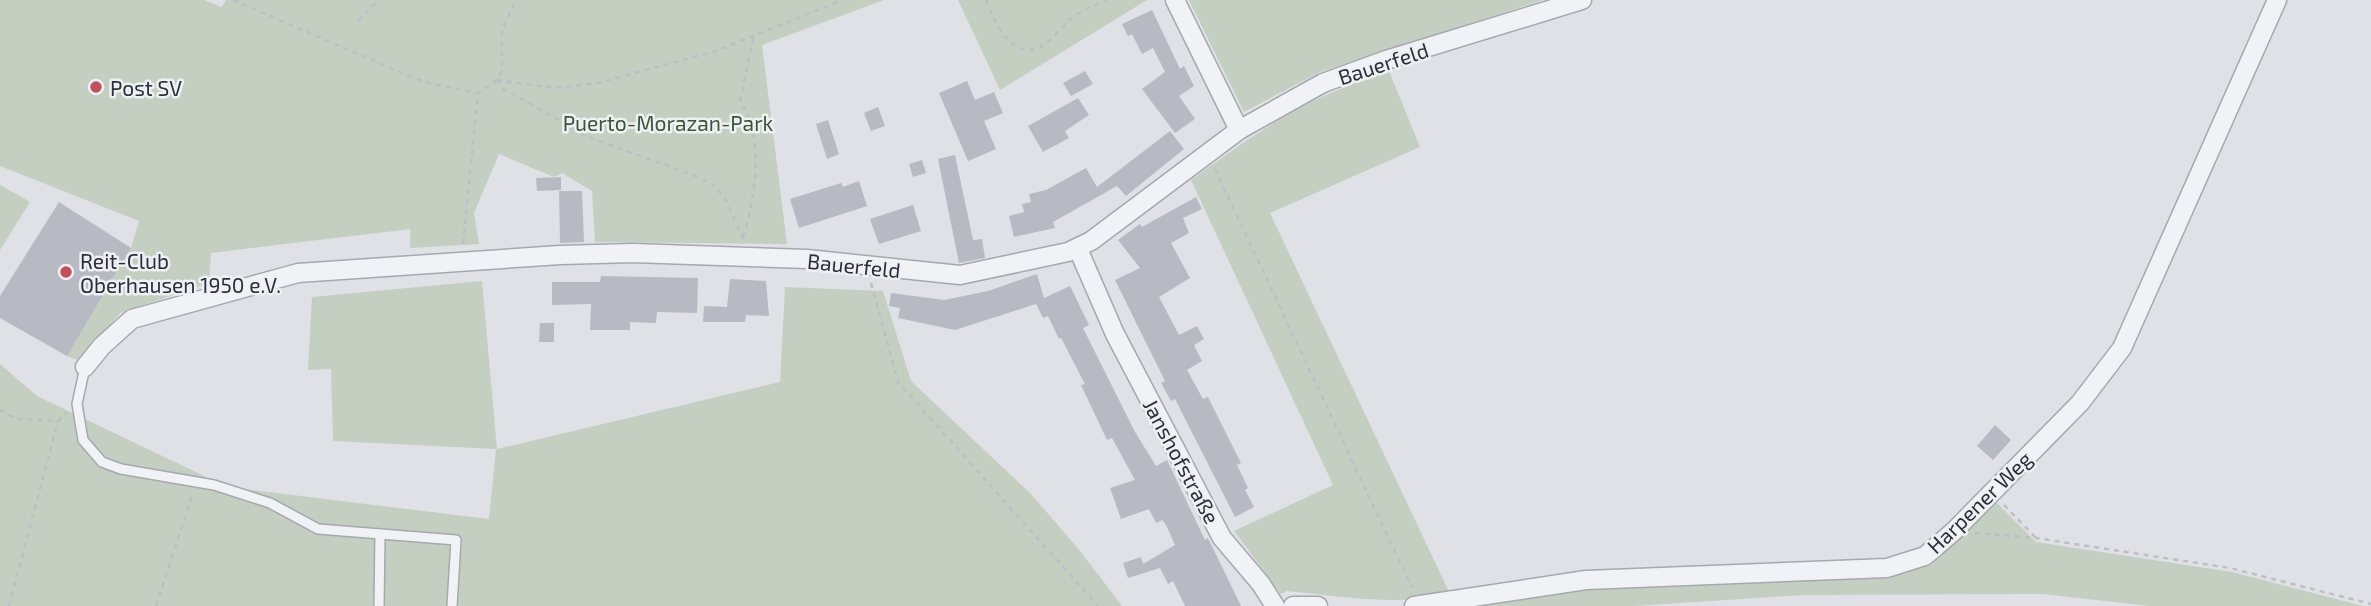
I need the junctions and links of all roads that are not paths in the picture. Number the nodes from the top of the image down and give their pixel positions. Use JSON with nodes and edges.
{"nodes":[{"id":1,"x":1175,"y":0,"type":"edge"},
{"id":2,"x":1582,"y":0,"type":"edge"},
{"id":3,"x":2277,"y":0,"type":"edge"},
{"id":4,"x":1239,"y":130,"type":"junction"},
{"id":5,"x":1078,"y":249,"type":"junction"},
{"id":6,"x":85,"y":367,"type":"joint"},
{"id":7,"x":380,"y":534,"type":"junction"},
{"id":8,"x":1415,"y":601,"type":"edge"},
{"id":9,"x":379,"y":606,"type":"edge"},
{"id":10,"x":452,"y":606,"type":"edge"},
{"id":11,"x":1275,"y":606,"type":"edge"},
{"id":12,"x":1293,"y":606,"type":"edge"},
{"id":13,"x":1318,"y":606,"type":"edge"}],
"edges":[{"from":1,"to":4,"type":"street"},
{"from":2,"to":4,"type":"street","name":"Bauerfeld"},
{"from":3,"to":8,"type":"street","name":"Harpener Weg"},
{"from":4,"to":5,"type":"street","name":"Bauerfeld"},
{"from":5,"to":6,"type":"street","name":"Bauerfeld"},
{"from":5,"to":11,"type":"street","name":"Janshofstraße"},
{"from":6,"to":7,"type":"lane"},
{"from":7,"to":9,"type":"lane"},
{"from":7,"to":10,"type":"lane"},
{"from":12,"to":13,"type":"street"}]}
